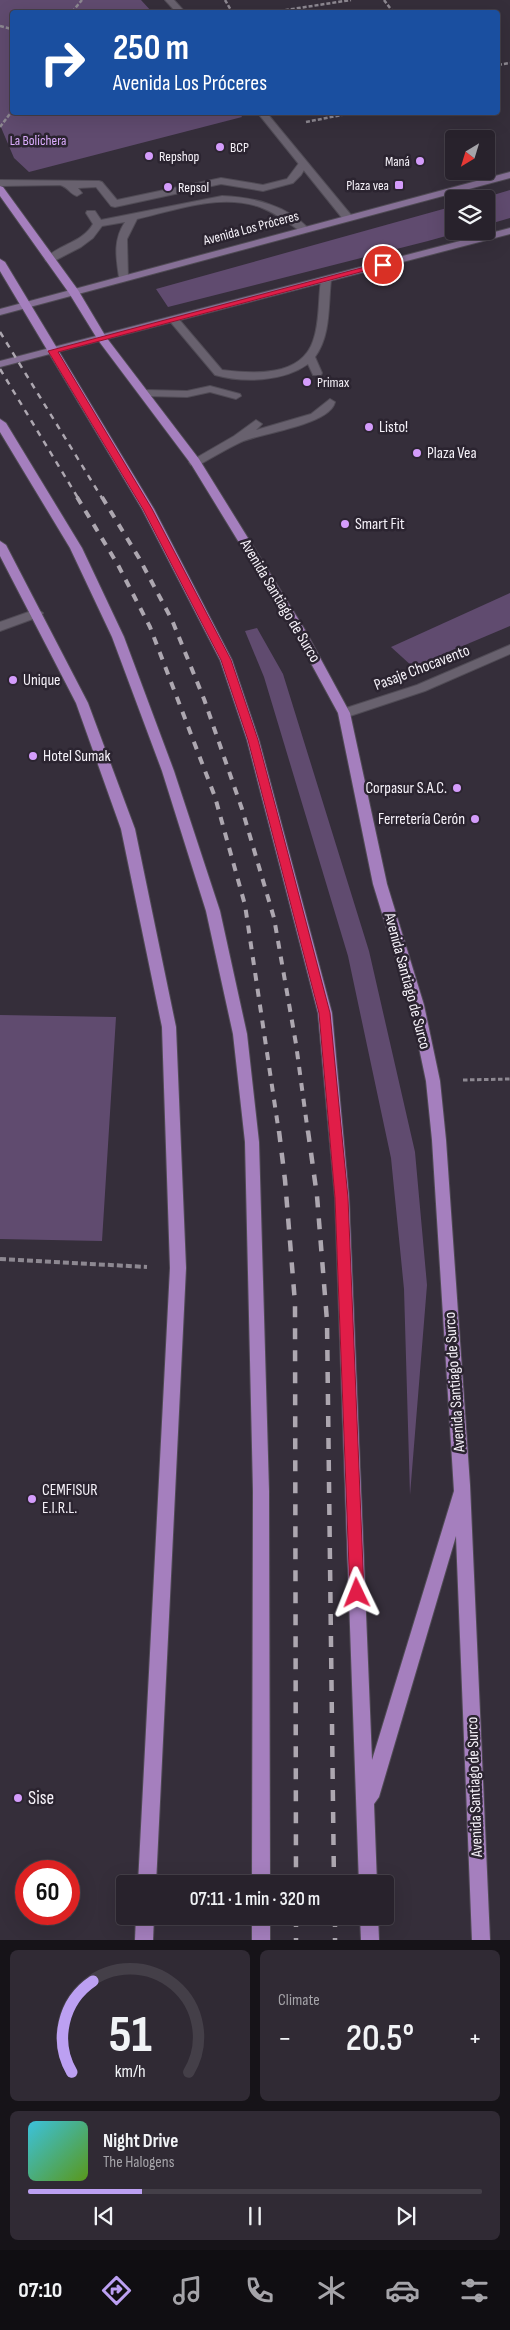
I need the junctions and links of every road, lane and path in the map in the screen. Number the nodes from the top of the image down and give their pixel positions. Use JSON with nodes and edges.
{"nodes":[{"id":1,"x":82,"y":0,"type":"edge"},
{"id":2,"x":169,"y":0,"type":"edge"},
{"id":3,"x":351,"y":0,"type":"edge"},
{"id":4,"x":74,"y":10,"type":"edge"},
{"id":5,"x":178,"y":10,"type":"edge"},
{"id":6,"x":286,"y":10,"type":"edge"},
{"id":7,"x":10,"y":114,"type":"edge"},
{"id":8,"x":263,"y":115,"type":"edge"},
{"id":9,"x":341,"y":115,"type":"edge"},
{"id":10,"x":0,"y":127,"type":"edge"},
{"id":11,"x":274,"y":128,"type":"junction"},
{"id":12,"x":302,"y":165,"type":"junction"},
{"id":13,"x":510,"y":175,"type":"edge"},
{"id":14,"x":0,"y":183,"type":"edge"},
{"id":15,"x":0,"y":189,"type":"edge"},
{"id":16,"x":257,"y":189,"type":"junction"},
{"id":17,"x":271,"y":207,"type":"junction"},
{"id":18,"x":91,"y":213,"type":"dead end"},
{"id":19,"x":133,"y":217,"type":"junction"},
{"id":20,"x":347,"y":217,"type":"junction"},
{"id":21,"x":98,"y":224,"type":"junction"},
{"id":22,"x":304,"y":229,"type":"junction"},
{"id":23,"x":510,"y":231,"type":"edge"},
{"id":24,"x":50,"y":259,"type":"junction"},
{"id":25,"x":0,"y":262,"type":"edge"},
{"id":26,"x":124,"y":277,"type":"junction"},
{"id":27,"x":326,"y":280,"type":"junction"},
{"id":28,"x":74,"y":292,"type":"junction"},
{"id":29,"x":26,"y":305,"type":"junction"},
{"id":30,"x":0,"y":312,"type":"edge"},
{"id":31,"x":173,"y":319,"type":"junction"},
{"id":32,"x":102,"y":338,"type":"junction"},
{"id":33,"x":53,"y":351,"type":"junction"},
{"id":34,"x":309,"y":356,"type":"junction"},
{"id":35,"x":0,"y":364,"type":"edge"},
{"id":36,"x":219,"y":373,"type":"junction"},
{"id":37,"x":317,"y":373,"type":"dead end"},
{"id":38,"x":210,"y":389,"type":"junction"},
{"id":39,"x":145,"y":393,"type":"junction"},
{"id":40,"x":236,"y":396,"type":"dead end"},
{"id":41,"x":330,"y":402,"type":"dead end"},
{"id":42,"x":0,"y":423,"type":"edge"},
{"id":43,"x":256,"y":424,"type":"dead end"},
{"id":44,"x":238,"y":439,"type":"junction"},
{"id":45,"x":195,"y":462,"type":"junction"},
{"id":46,"x":0,"y":545,"type":"edge"},
{"id":47,"x":37,"y":613,"type":"junction"},
{"id":48,"x":0,"y":627,"type":"edge"},
{"id":49,"x":510,"y":649,"type":"edge"},
{"id":50,"x":344,"y":713,"type":"junction"},
{"id":51,"x":510,"y":1079,"type":"edge"},
{"id":52,"x":433,"y":1081,"type":"junction"},
{"id":53,"x":0,"y":1259,"type":"edge"},
{"id":54,"x":178,"y":1268,"type":"junction"},
{"id":55,"x":462,"y":1485,"type":"junction"},
{"id":56,"x":366,"y":1808,"type":"junction"},
{"id":57,"x":147,"y":1875,"type":"edge"},
{"id":58,"x":261,"y":1875,"type":"edge"},
{"id":59,"x":368,"y":1875,"type":"edge"},
{"id":60,"x":145,"y":1925,"type":"edge"},
{"id":61,"x":261,"y":1925,"type":"edge"},
{"id":62,"x":369,"y":1925,"type":"edge"},
{"id":63,"x":144,"y":1940,"type":"edge"},
{"id":64,"x":261,"y":1940,"type":"edge"},
{"id":65,"x":370,"y":1940,"type":"edge"},
{"id":66,"x":481,"y":1940,"type":"edge"}],
"edges":[{"from":1,"to":4,"type":"path"},
{"from":2,"to":5,"type":"street"},
{"from":3,"to":6,"type":"path"},
{"from":7,"to":10,"type":"path"},
{"from":8,"to":11,"type":"street"},
{"from":9,"to":11,"type":"path"},
{"from":11,"to":12,"type":"street"},
{"from":12,"to":16,"type":"street"},
{"from":12,"to":20,"type":"street"},
{"from":13,"to":20,"type":"main road","name":"Avenida Los Próceres"},
{"from":14,"to":16,"type":"street"},
{"from":15,"to":24,"type":"main road","name":"Avenida Santiago de Surco"},
{"from":16,"to":17,"type":"street"},
{"from":17,"to":19,"type":"street"},
{"from":17,"to":22,"type":"street"},
{"from":18,"to":21,"type":"lane"},
{"from":19,"to":21,"type":"lane"},
{"from":19,"to":26,"type":"street"},
{"from":20,"to":22,"type":"main road","name":"Avenida Los Próceres"},
{"from":21,"to":24,"type":"lane"},
{"from":22,"to":26,"type":"main road","name":"Avenida Los Próceres"},
{"from":23,"to":27,"type":"main road"},
{"from":24,"to":28,"type":"main road","name":"Avenida Santiago de Surco"},
{"from":25,"to":29,"type":"main road"},
{"from":26,"to":28,"type":"main road","name":"Avenida Los Próceres"},
{"from":27,"to":31,"type":"main road"},
{"from":27,"to":34,"type":"street"},
{"from":28,"to":29,"type":"main road","name":"Avenida Los Próceres"},
{"from":28,"to":32,"type":"main road","name":"Avenida Santiago de Surco"},
{"from":29,"to":30,"type":"main road","name":"Avenida Los Próceres"},
{"from":29,"to":33,"type":"main road"},
{"from":31,"to":32,"type":"main road"},
{"from":31,"to":36,"type":"street"},
{"from":32,"to":33,"type":"main road"},
{"from":32,"to":39,"type":"main road","name":"Avenida Santiago de Surco"},
{"from":33,"to":35,"type":"main road"},
{"from":33,"to":56,"type":"main road"},
{"from":34,"to":36,"type":"street"},
{"from":34,"to":37,"type":"street"},
{"from":36,"to":38,"type":"street"},
{"from":38,"to":39,"type":"street"},
{"from":38,"to":40,"type":"street"},
{"from":39,"to":45,"type":"main road","name":"Avenida Santiago de Surco"},
{"from":41,"to":44,"type":"street"},
{"from":42,"to":58,"type":"main road"},
{"from":43,"to":44,"type":"street"},
{"from":44,"to":45,"type":"street"},
{"from":45,"to":50,"type":"main road","name":"Avenida Santiago de Surco"},
{"from":46,"to":47,"type":"main road"},
{"from":47,"to":48,"type":"street"},
{"from":47,"to":54,"type":"main road"},
{"from":49,"to":50,"type":"street","name":"Pasaje Chocavento"},
{"from":50,"to":52,"type":"main road","name":"Avenida Santiago de Surco"},
{"from":51,"to":52,"type":"path"},
{"from":52,"to":55,"type":"main road","name":"Avenida Santiago de Surco"},
{"from":53,"to":54,"type":"path"},
{"from":54,"to":57,"type":"main road"},
{"from":55,"to":56,"type":"main road"},
{"from":55,"to":66,"type":"main road","name":"Avenida Santiago de Surco"},
{"from":56,"to":59,"type":"main road"},
{"from":60,"to":63,"type":"main road"},
{"from":61,"to":64,"type":"main road"},
{"from":62,"to":65,"type":"main road"}]}
